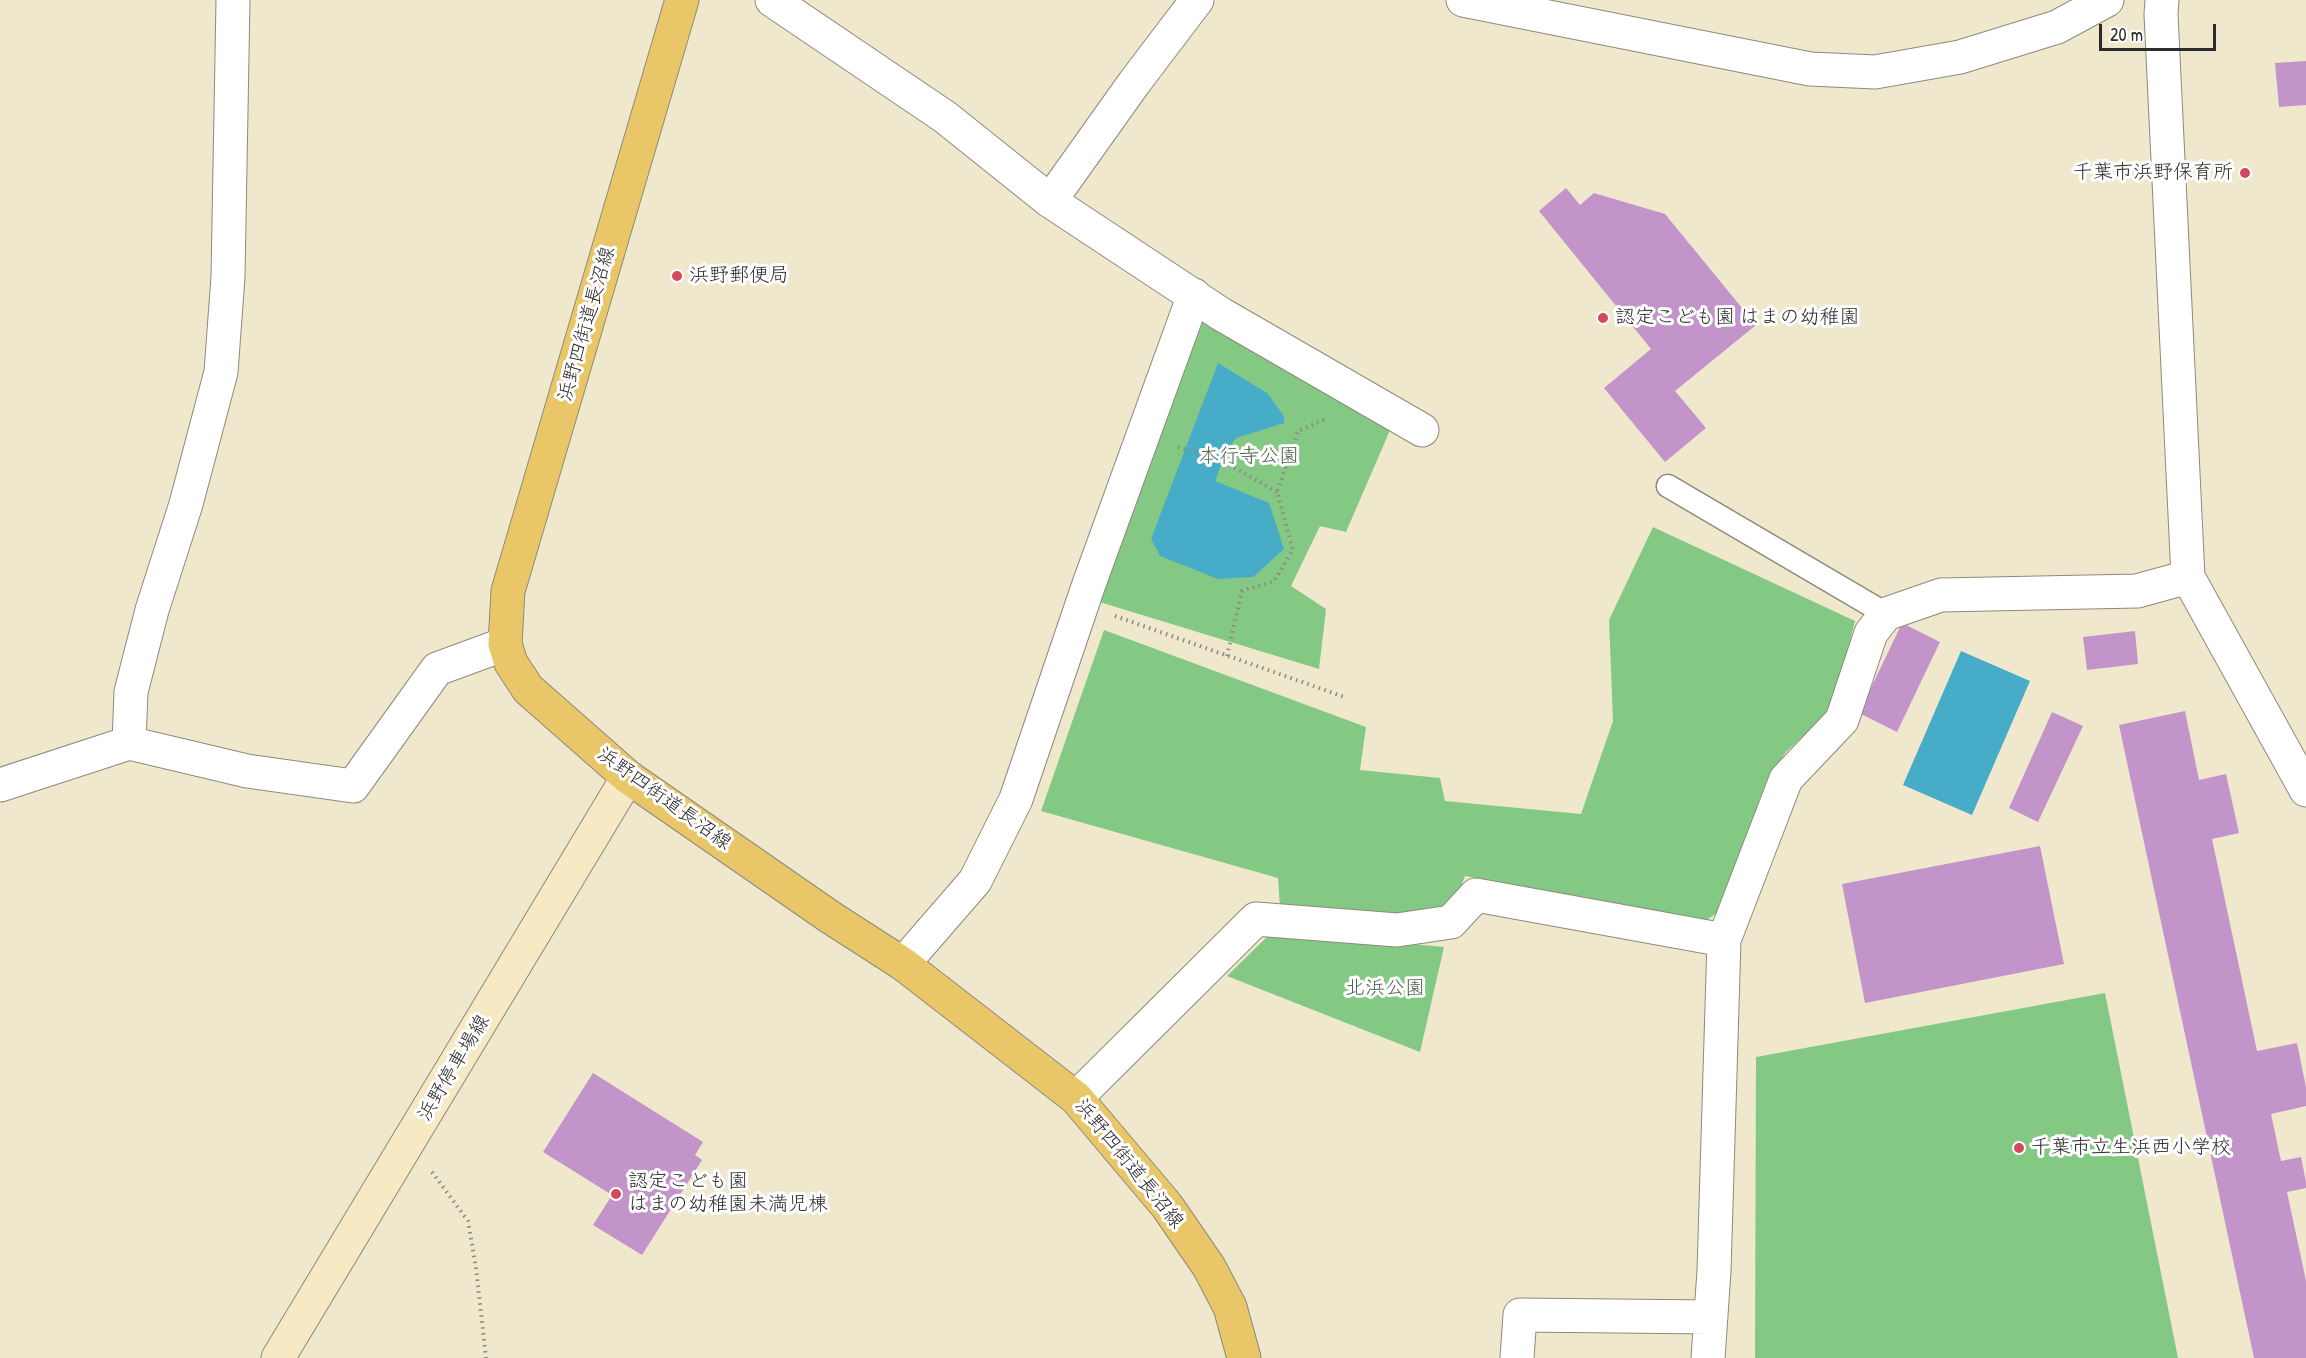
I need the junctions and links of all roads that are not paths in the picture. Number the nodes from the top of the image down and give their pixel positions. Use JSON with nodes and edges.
{"nodes":[{"id":1,"x":233,"y":0,"type":"edge"},
{"id":2,"x":682,"y":0,"type":"edge"},
{"id":3,"x":772,"y":0,"type":"edge"},
{"id":4,"x":1197,"y":0,"type":"edge"},
{"id":5,"x":1463,"y":0,"type":"edge"},
{"id":6,"x":2106,"y":0,"type":"edge"},
{"id":7,"x":2162,"y":0,"type":"edge"},
{"id":8,"x":1050,"y":201,"type":"junction"},
{"id":9,"x":1194,"y":295,"type":"junction"},
{"id":10,"x":1422,"y":430,"type":"dead end"},
{"id":11,"x":1668,"y":486,"type":"dead end"},
{"id":12,"x":2188,"y":577,"type":"junction"},
{"id":13,"x":1886,"y":614,"type":"junction"},
{"id":14,"x":505,"y":644,"type":"junction"},
{"id":15,"x":129,"y":743,"type":"junction"},
{"id":16,"x":628,"y":777,"type":"junction"},
{"id":17,"x":0,"y":785,"type":"edge"},
{"id":18,"x":2306,"y":790,"type":"edge"},
{"id":19,"x":1724,"y":940,"type":"junction"},
{"id":20,"x":903,"y":964,"type":"junction"},
{"id":21,"x":1076,"y":1098,"type":"junction"},
{"id":22,"x":1711,"y":1317,"type":"junction"},
{"id":23,"x":278,"y":1358,"type":"edge"},
{"id":24,"x":1244,"y":1358,"type":"edge"},
{"id":25,"x":1517,"y":1358,"type":"edge"},
{"id":26,"x":1708,"y":1358,"type":"edge"}],
"edges":[{"from":1,"to":15,"type":"street"},
{"from":2,"to":14,"type":"main road","name":"浜野四街道長沼線"},
{"from":3,"to":8,"type":"street"},
{"from":4,"to":8,"type":"street"},
{"from":5,"to":6,"type":"street"},
{"from":7,"to":12,"type":"street"},
{"from":8,"to":9,"type":"street"},
{"from":9,"to":10,"type":"street"},
{"from":9,"to":20,"type":"street"},
{"from":11,"to":13,"type":"lane"},
{"from":12,"to":13,"type":"street"},
{"from":12,"to":18,"type":"street"},
{"from":13,"to":19,"type":"street"},
{"from":14,"to":15,"type":"street"},
{"from":14,"to":16,"type":"main road","name":"浜野四街道長沼線"},
{"from":15,"to":17,"type":"street"},
{"from":16,"to":20,"type":"main road","name":"浜野四街道長沼線"},
{"from":16,"to":23,"type":"main road","name":"浜野停車場線"},
{"from":19,"to":21,"type":"street"},
{"from":19,"to":22,"type":"street"},
{"from":20,"to":21,"type":"main road","name":"浜野四街道長沼線"},
{"from":21,"to":24,"type":"main road","name":"浜野四街道長沼線"},
{"from":22,"to":25,"type":"street"},
{"from":22,"to":26,"type":"street"}]}
